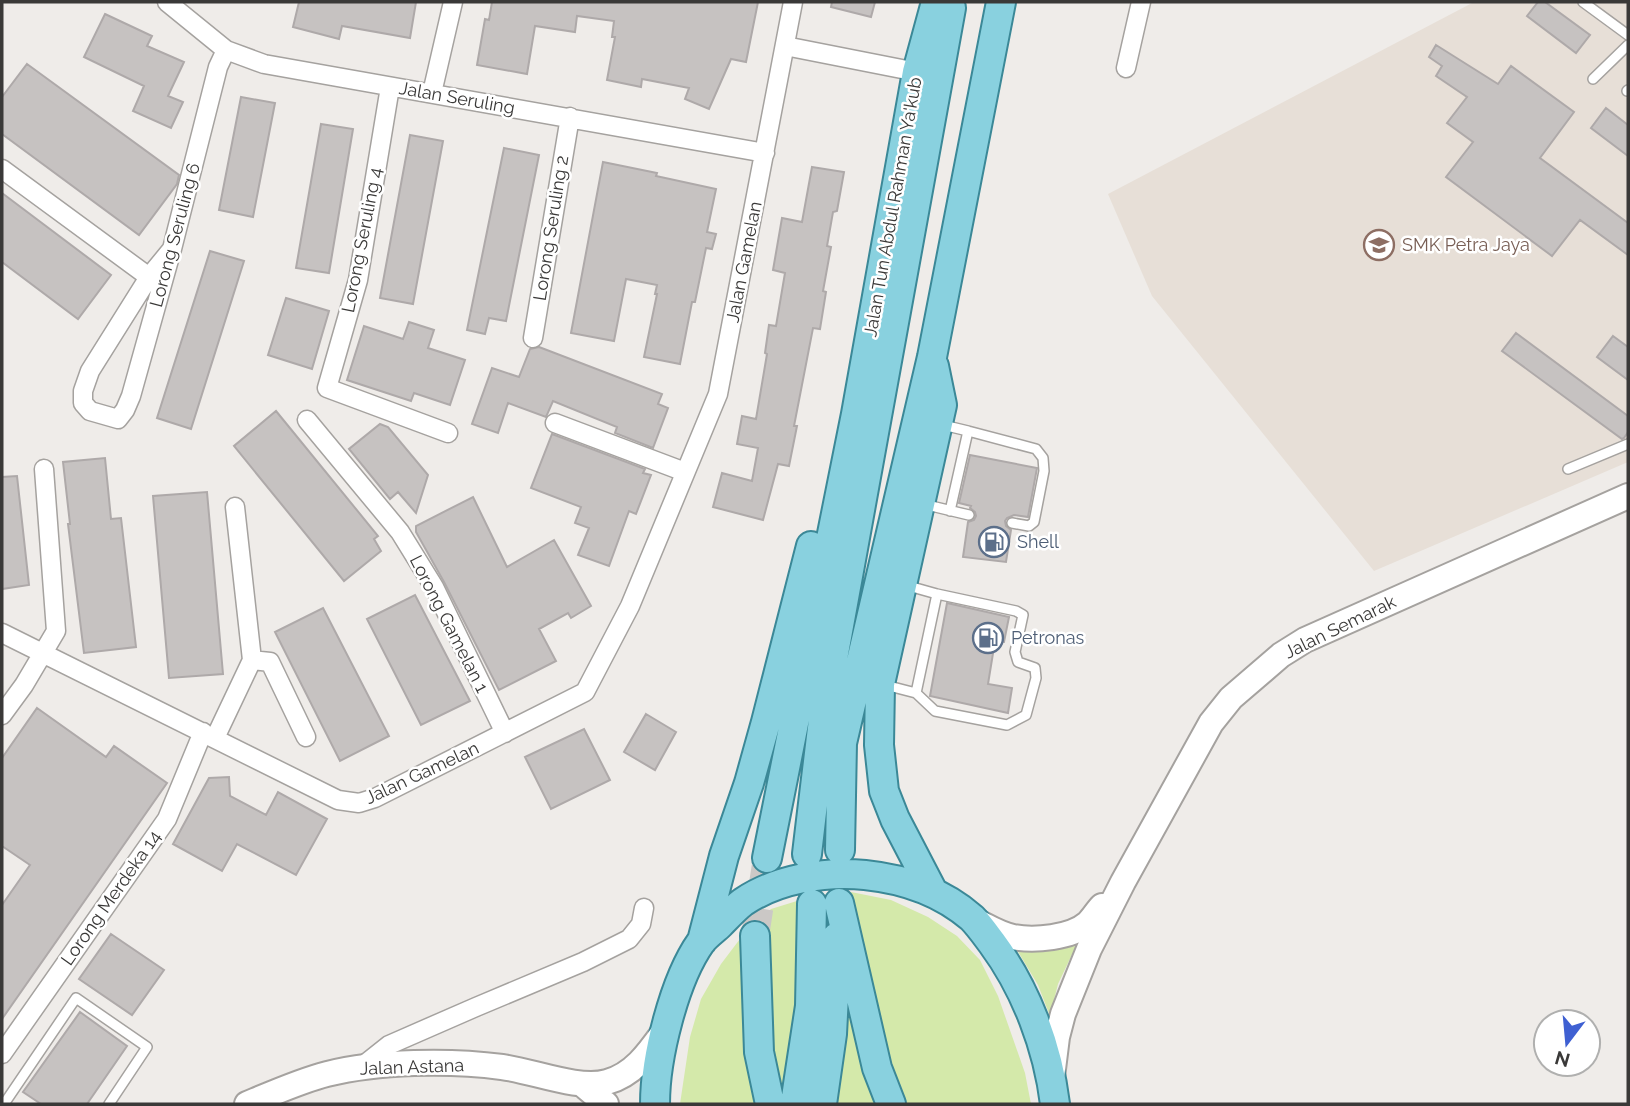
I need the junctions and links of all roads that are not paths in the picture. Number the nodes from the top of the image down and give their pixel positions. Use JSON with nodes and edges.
{"nodes":[{"id":1,"x":167,"y":2,"type":"edge"},
{"id":2,"x":453,"y":2,"type":"edge"},
{"id":3,"x":793,"y":2,"type":"edge"},
{"id":4,"x":936,"y":2,"type":"edge"},
{"id":5,"x":952,"y":2,"type":"edge"},
{"id":6,"x":1001,"y":2,"type":"edge"},
{"id":7,"x":1141,"y":2,"type":"edge"},
{"id":8,"x":1583,"y":2,"type":"edge"},
{"id":9,"x":1628,"y":35,"type":"edge"},
{"id":10,"x":785,"y":46,"type":"junction"},
{"id":11,"x":1628,"y":46,"type":"edge"},
{"id":12,"x":226,"y":50,"type":"junction"},
{"id":13,"x":1126,"y":68,"type":"dead end"},
{"id":14,"x":917,"y":72,"type":"junction"},
{"id":15,"x":1593,"y":79,"type":"dead end"},
{"id":16,"x":390,"y":87,"type":"junction"},
{"id":17,"x":432,"y":93,"type":"junction"},
{"id":18,"x":570,"y":117,"type":"junction"},
{"id":19,"x":765,"y":153,"type":"junction"},
{"id":20,"x":2,"y":170,"type":"edge"},
{"id":21,"x":172,"y":249,"type":"junction"},
{"id":22,"x":149,"y":277,"type":"junction"},
{"id":23,"x":533,"y":338,"type":"dead end"},
{"id":24,"x":932,"y":357,"type":"junction"},
{"id":25,"x":856,"y":414,"type":"junction"},
{"id":26,"x":307,"y":420,"type":"dead end"},
{"id":27,"x":555,"y":423,"type":"dead end"},
{"id":28,"x":938,"y":423,"type":"junction"},
{"id":29,"x":968,"y":431,"type":"junction"},
{"id":30,"x":448,"y":433,"type":"dead end"},
{"id":31,"x":1628,"y":444,"type":"edge"},
{"id":32,"x":44,"y":469,"type":"dead end"},
{"id":33,"x":1568,"y":470,"type":"dead end"},
{"id":34,"x":685,"y":472,"type":"junction"},
{"id":35,"x":1628,"y":496,"type":"edge"},
{"id":36,"x":920,"y":503,"type":"junction"},
{"id":37,"x":235,"y":507,"type":"dead end"},
{"id":38,"x":950,"y":511,"type":"junction"},
{"id":39,"x":969,"y":515,"type":"dead end"},
{"id":40,"x":1012,"y":523,"type":"dead end"},
{"id":41,"x":902,"y":584,"type":"junction"},
{"id":42,"x":937,"y":594,"type":"junction"},
{"id":43,"x":2,"y":633,"type":"edge"},
{"id":44,"x":42,"y":654,"type":"junction"},
{"id":45,"x":252,"y":660,"type":"junction"},
{"id":46,"x":880,"y":684,"type":"junction"},
{"id":47,"x":916,"y":693,"type":"junction"},
{"id":48,"x":2,"y":715,"type":"edge"},
{"id":49,"x":505,"y":733,"type":"junction"},
{"id":50,"x":209,"y":735,"type":"junction"},
{"id":51,"x":306,"y":737,"type":"dead end"},
{"id":52,"x":840,"y":850,"type":"dead end"},
{"id":53,"x":807,"y":854,"type":"dead end"},
{"id":54,"x":767,"y":858,"type":"tunnel mouth"},
{"id":55,"x":1123,"y":881,"type":"junction"},
{"id":56,"x":933,"y":892,"type":"junction"},
{"id":57,"x":825,"y":903,"type":"junction"},
{"id":58,"x":644,"y":908,"type":"dead end"},
{"id":59,"x":972,"y":919,"type":"junction"},
{"id":60,"x":755,"y":936,"type":"tunnel mouth"},
{"id":61,"x":702,"y":941,"type":"junction"},
{"id":62,"x":666,"y":1029,"type":"junction"},
{"id":63,"x":2,"y":1054,"type":"edge"},
{"id":64,"x":360,"y":1068,"type":"junction"},
{"id":65,"x":582,"y":1084,"type":"junction"},
{"id":66,"x":1054,"y":1091,"type":"edge"},
{"id":67,"x":4,"y":1104,"type":"edge"},
{"id":68,"x":109,"y":1104,"type":"edge"},
{"id":69,"x":247,"y":1104,"type":"edge"},
{"id":70,"x":606,"y":1104,"type":"edge"},
{"id":71,"x":655,"y":1104,"type":"edge"},
{"id":72,"x":769,"y":1104,"type":"edge"},
{"id":73,"x":795,"y":1104,"type":"edge"},
{"id":74,"x":822,"y":1104,"type":"edge"},
{"id":75,"x":891,"y":1104,"type":"edge"}],
"edges":[{"from":1,"to":12,"type":"street","name":"Jalan Seruling"},
{"from":2,"to":17,"type":"street"},
{"from":3,"to":10,"type":"street","name":"Jalan Gamelan"},
{"from":4,"to":14,"type":"main road","name":"Jalan Tun Abdul Rahman Ya'kub"},
{"from":5,"to":53,"type":"main road"},
{"from":6,"to":24,"type":"main road"},
{"from":7,"to":13,"type":"street"},
{"from":8,"to":9,"type":"lane"},
{"from":10,"to":14,"type":"street"},
{"from":10,"to":19,"type":"street","name":"Jalan Gamelan"},
{"from":11,"to":15,"type":"lane"},
{"from":12,"to":16,"type":"street","name":"Jalan Seruling"},
{"from":12,"to":21,"type":"street","name":"Lorong Seruling 6"},
{"from":14,"to":25,"type":"main road","name":"Jalan Tun Abdul Rahman Ya'kub"},
{"from":16,"to":17,"type":"street","name":"Jalan Seruling"},
{"from":16,"to":30,"type":"street","name":"Lorong Seruling 4"},
{"from":17,"to":18,"type":"street","name":"Jalan Seruling"},
{"from":18,"to":19,"type":"street","name":"Jalan Seruling"},
{"from":18,"to":23,"type":"street","name":"Lorong Seruling 2"},
{"from":19,"to":34,"type":"street","name":"Jalan Gamelan"},
{"from":20,"to":22,"type":"street"},
{"from":21,"to":22,"type":"street"},
{"from":21,"to":22,"type":"street","name":"Lorong Seruling 6"},
{"from":24,"to":28,"type":"main road"},
{"from":24,"to":52,"type":"main road"},
{"from":25,"to":54,"type":"main road"},
{"from":25,"to":61,"type":"main road"},
{"from":26,"to":49,"type":"street","name":"Lorong Gamelan 1"},
{"from":27,"to":34,"type":"street"},
{"from":28,"to":29,"type":"lane"},
{"from":28,"to":36,"type":"main road"},
{"from":29,"to":38,"type":"lane"},
{"from":29,"to":40,"type":"lane"},
{"from":31,"to":33,"type":"lane"},
{"from":32,"to":44,"type":"street"},
{"from":34,"to":49,"type":"street","name":"Jalan Gamelan"},
{"from":35,"to":55,"type":"main road","name":"Jalan Semarak"},
{"from":36,"to":38,"type":"lane"},
{"from":36,"to":41,"type":"main road"},
{"from":37,"to":45,"type":"street"},
{"from":38,"to":39,"type":"lane"},
{"from":41,"to":42,"type":"lane"},
{"from":41,"to":46,"type":"main road"},
{"from":42,"to":47,"type":"lane"},
{"from":42,"to":47,"type":"lane"},
{"from":43,"to":44,"type":"street","name":"Jalan Gamelan"},
{"from":44,"to":48,"type":"street"},
{"from":44,"to":50,"type":"street","name":"Jalan Gamelan"},
{"from":45,"to":50,"type":"street","name":"Lorong Merdeka 14"},
{"from":45,"to":51,"type":"street"},
{"from":46,"to":47,"type":"lane"},
{"from":46,"to":56,"type":"main road"},
{"from":49,"to":50,"type":"street","name":"Jalan Gamelan"},
{"from":50,"to":63,"type":"street","name":"Lorong Merdeka 14"},
{"from":55,"to":59,"type":"main road"},
{"from":55,"to":66,"type":"main road","name":"Jalan Semarak"},
{"from":56,"to":59,"type":"main road"},
{"from":56,"to":61,"type":"main road"},
{"from":57,"to":73,"type":"main road"},
{"from":57,"to":74,"type":"main road"},
{"from":57,"to":75,"type":"main road"},
{"from":58,"to":64,"type":"street"},
{"from":59,"to":66,"type":"main road"},
{"from":60,"to":72,"type":"main road"},
{"from":61,"to":62,"type":"main road"},
{"from":62,"to":65,"type":"main road"},
{"from":62,"to":71,"type":"main road"},
{"from":64,"to":65,"type":"main road","name":"Jalan Astana"},
{"from":64,"to":69,"type":"main road","name":"Jalan Astana"},
{"from":65,"to":70,"type":"main road"},
{"from":67,"to":68,"type":"lane"}]}
